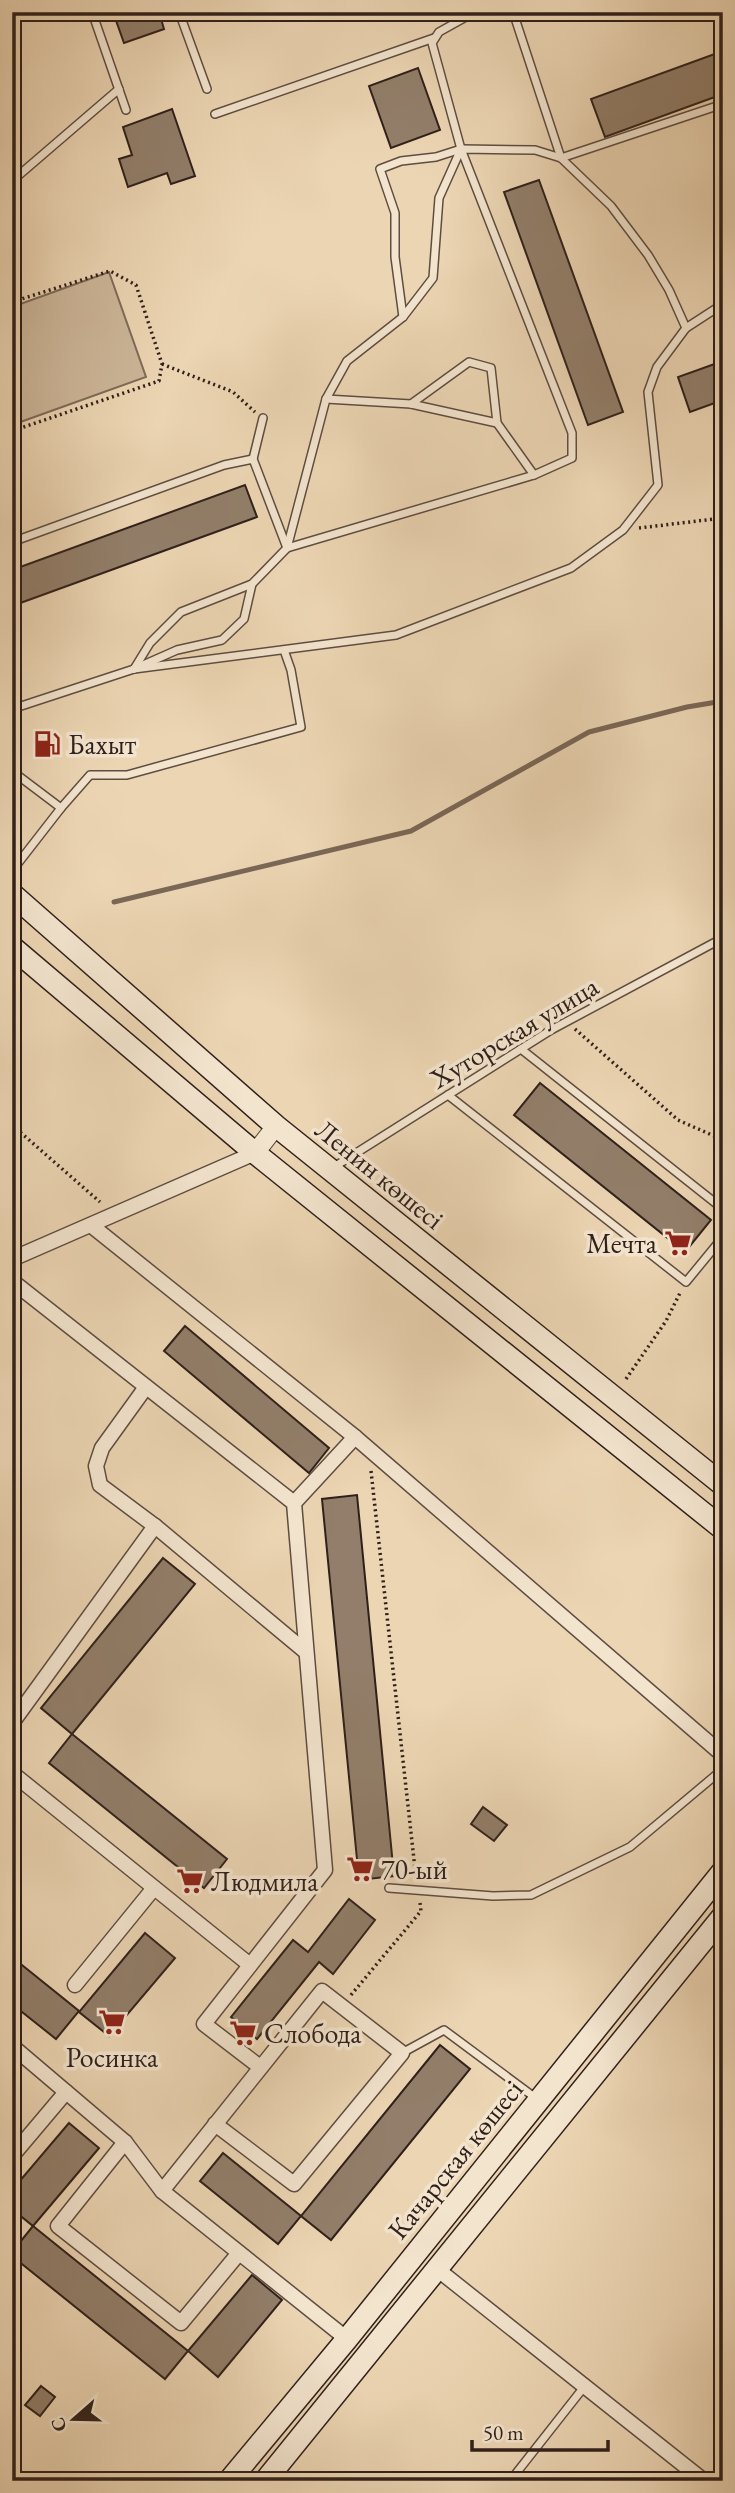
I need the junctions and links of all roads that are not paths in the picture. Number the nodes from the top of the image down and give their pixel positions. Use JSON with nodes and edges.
{"nodes":[{"id":1,"x":92,"y":12,"type":"edge"},
{"id":2,"x":179,"y":12,"type":"edge"},
{"id":3,"x":475,"y":12,"type":"edge"},
{"id":4,"x":513,"y":12,"type":"edge"},
{"id":5,"x":434,"y":38,"type":"junction"},
{"id":6,"x":119,"y":89,"type":"junction"},
{"id":7,"x":207,"y":89,"type":"dead end"},
{"id":8,"x":723,"y":104,"type":"edge"},
{"id":9,"x":126,"y":110,"type":"dead end"},
{"id":10,"x":215,"y":114,"type":"dead end"},
{"id":11,"x":461,"y":149,"type":"junction"},
{"id":12,"x":561,"y":158,"type":"junction"},
{"id":13,"x":12,"y":181,"type":"edge"},
{"id":14,"x":723,"y":304,"type":"edge"},
{"id":15,"x":403,"y":317,"type":"junction"},
{"id":16,"x":686,"y":328,"type":"junction"},
{"id":17,"x":326,"y":399,"type":"junction"},
{"id":18,"x":411,"y":404,"type":"junction"},
{"id":19,"x":262,"y":418,"type":"road end"},
{"id":20,"x":497,"y":423,"type":"junction"},
{"id":21,"x":253,"y":460,"type":"junction"},
{"id":22,"x":534,"y":475,"type":"junction"},
{"id":23,"x":12,"y":542,"type":"edge"},
{"id":24,"x":287,"y":548,"type":"junction"},
{"id":25,"x":252,"y":584,"type":"junction"},
{"id":26,"x":284,"y":650,"type":"junction"},
{"id":27,"x":134,"y":669,"type":"junction"},
{"id":28,"x":12,"y":709,"type":"edge"},
{"id":29,"x":12,"y":771,"type":"edge"},
{"id":30,"x":61,"y":808,"type":"junction"},
{"id":31,"x":12,"y":871,"type":"edge"},
{"id":32,"x":12,"y":894,"type":"edge"},
{"id":33,"x":723,"y":938,"type":"edge"},
{"id":34,"x":12,"y":947,"type":"edge"},
{"id":35,"x":521,"y":1049,"type":"junction"},
{"id":36,"x":449,"y":1095,"type":"junction"},
{"id":37,"x":276,"y":1126,"type":"junction"},
{"id":38,"x":255,"y":1153,"type":"junction"},
{"id":39,"x":331,"y":1170,"type":"junction"},
{"id":40,"x":723,"y":1209,"type":"edge"},
{"id":41,"x":92,"y":1226,"type":"junction"},
{"id":42,"x":723,"y":1237,"type":"edge"},
{"id":43,"x":12,"y":1259,"type":"edge"},
{"id":44,"x":12,"y":1281,"type":"edge"},
{"id":45,"x":146,"y":1387,"type":"junction"},
{"id":46,"x":355,"y":1437,"type":"junction"},
{"id":47,"x":723,"y":1485,"type":"edge"},
{"id":48,"x":294,"y":1503,"type":"junction"},
{"id":49,"x":155,"y":1526,"type":"junction"},
{"id":50,"x":723,"y":1529,"type":"edge"},
{"id":51,"x":306,"y":1651,"type":"junction"},
{"id":52,"x":12,"y":1723,"type":"edge"},
{"id":53,"x":723,"y":1755,"type":"edge"},
{"id":54,"x":723,"y":1769,"type":"edge"},
{"id":55,"x":12,"y":1773,"type":"edge"},
{"id":56,"x":723,"y":1871,"type":"edge"},
{"id":57,"x":154,"y":1888,"type":"junction"},
{"id":58,"x":389,"y":1888,"type":"dead end"},
{"id":59,"x":722,"y":1919,"type":"edge"},
{"id":60,"x":250,"y":1965,"type":"junction"},
{"id":61,"x":75,"y":1985,"type":"dead end"},
{"id":62,"x":12,"y":2046,"type":"edge"},
{"id":63,"x":488,"y":2050,"type":"dead end"},
{"id":64,"x":402,"y":2053,"type":"junction"},
{"id":65,"x":482,"y":2058,"type":"junction"},
{"id":66,"x":260,"y":2067,"type":"junction"},
{"id":67,"x":66,"y":2092,"type":"junction"},
{"id":68,"x":539,"y":2100,"type":"junction"},
{"id":69,"x":215,"y":2124,"type":"junction"},
{"id":70,"x":125,"y":2142,"type":"junction"},
{"id":71,"x":12,"y":2156,"type":"edge"},
{"id":72,"x":162,"y":2191,"type":"junction"},
{"id":73,"x":239,"y":2253,"type":"junction"},
{"id":74,"x":437,"y":2269,"type":"junction"},
{"id":75,"x":346,"y":2339,"type":"junction"},
{"id":76,"x":584,"y":2387,"type":"junction"},
{"id":77,"x":234,"y":2479,"type":"edge"},
{"id":78,"x":265,"y":2481,"type":"edge"},
{"id":79,"x":510,"y":2481,"type":"edge"},
{"id":80,"x":704,"y":2481,"type":"edge"}],
"edges":[{"from":1,"to":6,"type":"lane"},
{"from":2,"to":7,"type":"lane"},
{"from":3,"to":5,"type":"lane"},
{"from":4,"to":12,"type":"lane"},
{"from":5,"to":10,"type":"lane"},
{"from":5,"to":11,"type":"lane"},
{"from":6,"to":9,"type":"lane"},
{"from":6,"to":13,"type":"lane"},
{"from":8,"to":12,"type":"lane"},
{"from":11,"to":12,"type":"lane"},
{"from":11,"to":15,"type":"lane"},
{"from":11,"to":15,"type":"lane"},
{"from":11,"to":22,"type":"lane"},
{"from":12,"to":16,"type":"lane"},
{"from":14,"to":16,"type":"lane"},
{"from":15,"to":17,"type":"lane"},
{"from":16,"to":26,"type":"lane"},
{"from":17,"to":18,"type":"lane"},
{"from":17,"to":24,"type":"lane"},
{"from":18,"to":20,"type":"lane"},
{"from":18,"to":20,"type":"lane"},
{"from":19,"to":21,"type":"lane"},
{"from":20,"to":22,"type":"lane"},
{"from":21,"to":23,"type":"lane"},
{"from":21,"to":24,"type":"lane"},
{"from":22,"to":24,"type":"lane"},
{"from":24,"to":25,"type":"lane"},
{"from":25,"to":27,"type":"lane"},
{"from":25,"to":27,"type":"lane"},
{"from":26,"to":27,"type":"lane"},
{"from":26,"to":30,"type":"lane"},
{"from":27,"to":28,"type":"lane"},
{"from":29,"to":30,"type":"lane"},
{"from":30,"to":31,"type":"lane"},
{"from":32,"to":37,"type":"main road","name":"Ленин көшесі"},
{"from":33,"to":35,"type":"lane","name":"Хуторская улица"},
{"from":34,"to":38,"type":"main road"},
{"from":35,"to":36,"type":"lane","name":"Хуторская улица"},
{"from":35,"to":40,"type":"lane"},
{"from":36,"to":39,"type":"lane","name":"Хуторская улица"},
{"from":36,"to":42,"type":"lane"},
{"from":37,"to":38,"type":"street"},
{"from":37,"to":39,"type":"main road","name":"Ленин көшесі"},
{"from":38,"to":41,"type":"street"},
{"from":38,"to":50,"type":"main road"},
{"from":39,"to":47,"type":"main road","name":"Ленин көшесі"},
{"from":41,"to":43,"type":"street"},
{"from":41,"to":46,"type":"street"},
{"from":44,"to":45,"type":"street"},
{"from":45,"to":48,"type":"street"},
{"from":45,"to":49,"type":"street"},
{"from":46,"to":48,"type":"street"},
{"from":46,"to":53,"type":"street"},
{"from":48,"to":51,"type":"street"},
{"from":49,"to":51,"type":"street"},
{"from":49,"to":52,"type":"street"},
{"from":51,"to":60,"type":"street"},
{"from":54,"to":58,"type":"lane"},
{"from":55,"to":57,"type":"street"},
{"from":56,"to":68,"type":"main road","name":"Качарская көшесі"},
{"from":57,"to":60,"type":"street"},
{"from":57,"to":61,"type":"street"},
{"from":59,"to":74,"type":"main road","name":"Качарская көшесі"},
{"from":60,"to":66,"type":"street"},
{"from":62,"to":67,"type":"street"},
{"from":63,"to":65,"type":"lane"},
{"from":64,"to":65,"type":"lane"},
{"from":64,"to":66,"type":"street"},
{"from":64,"to":69,"type":"street"},
{"from":65,"to":68,"type":"lane"},
{"from":66,"to":69,"type":"street"},
{"from":67,"to":70,"type":"street"},
{"from":67,"to":71,"type":"street"},
{"from":68,"to":75,"type":"main road","name":"Качарская көшесі"},
{"from":69,"to":72,"type":"street"},
{"from":70,"to":72,"type":"street"},
{"from":70,"to":73,"type":"street"},
{"from":72,"to":73,"type":"street"},
{"from":73,"to":75,"type":"street"},
{"from":74,"to":76,"type":"street"},
{"from":74,"to":78,"type":"main road","name":"Качарская көшесі"},
{"from":75,"to":77,"type":"main road","name":"Качарская көшесі"},
{"from":76,"to":79,"type":"lane"},
{"from":76,"to":80,"type":"street"}]}
